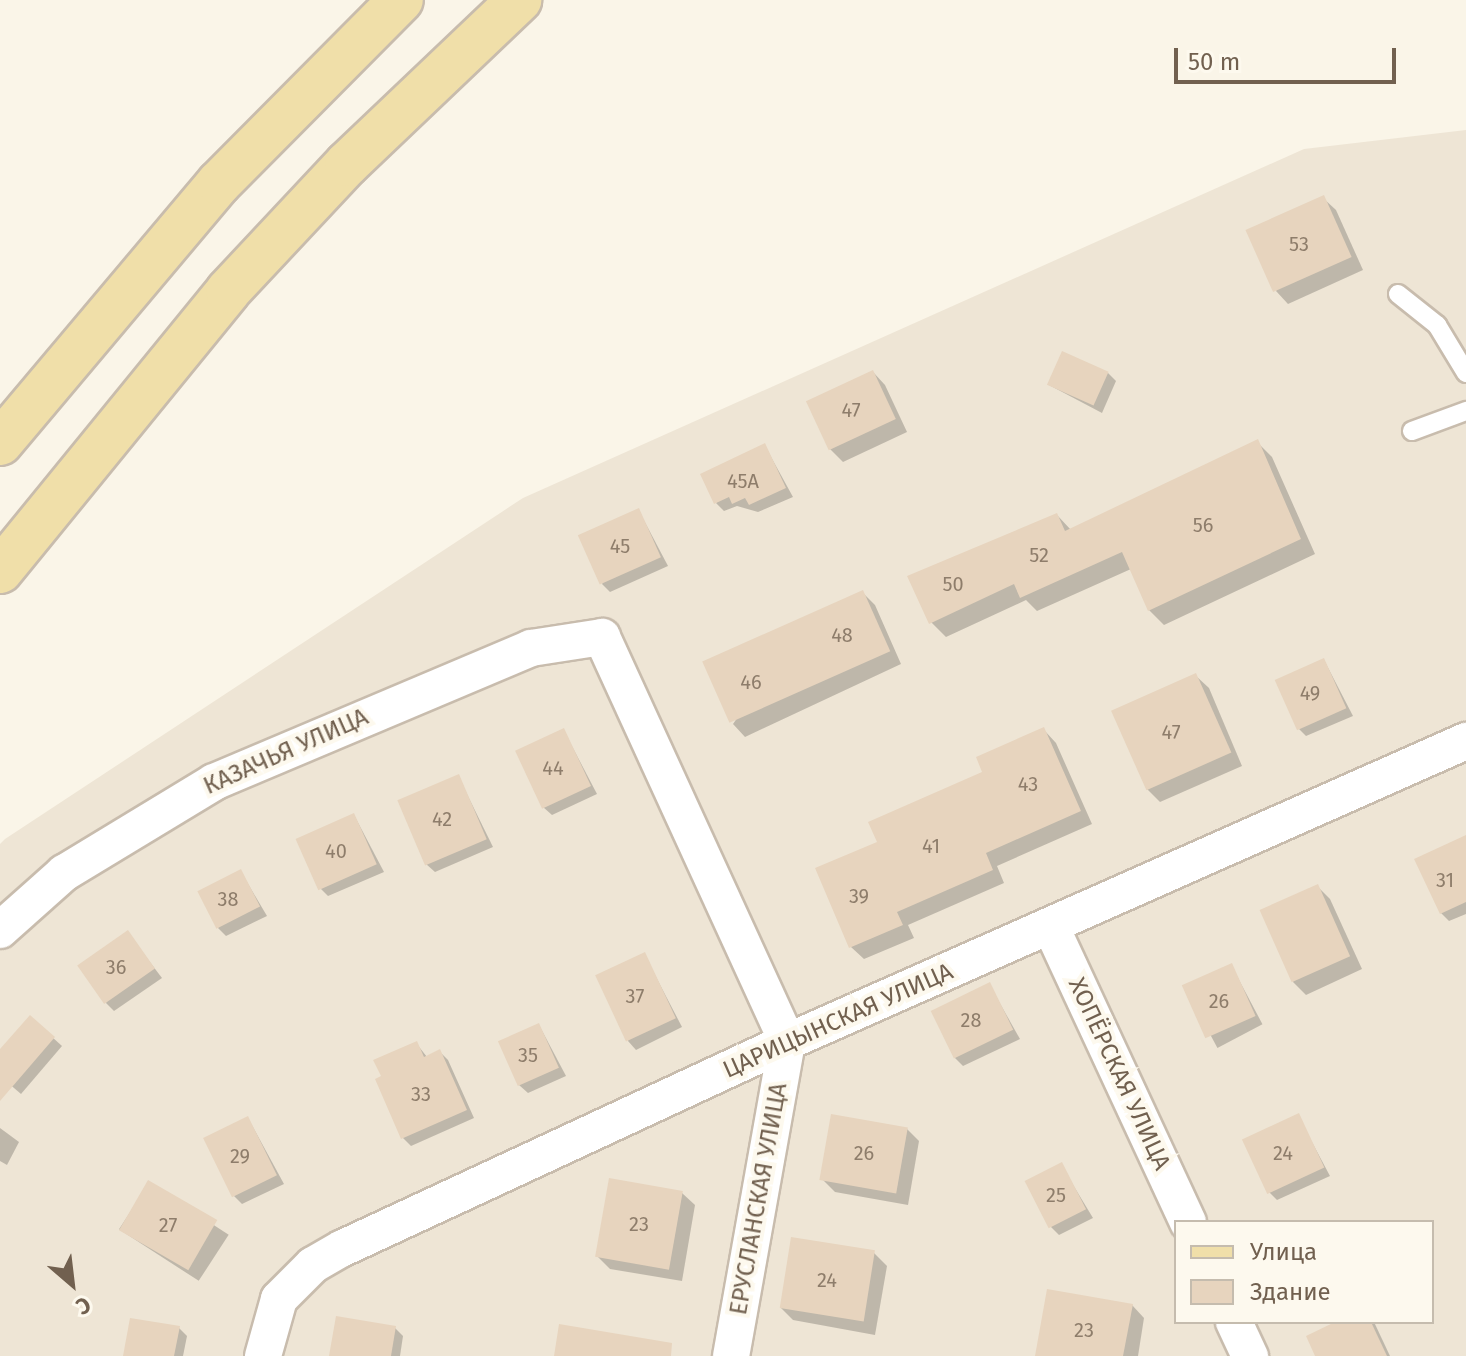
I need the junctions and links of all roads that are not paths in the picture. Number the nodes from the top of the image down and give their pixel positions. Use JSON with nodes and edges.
{"nodes":[{"id":1,"x":401,"y":0,"type":"edge"},
{"id":2,"x":519,"y":0,"type":"edge"},
{"id":3,"x":1398,"y":294,"type":"dead end"},
{"id":4,"x":1466,"y":373,"type":"edge"},
{"id":5,"x":1466,"y":411,"type":"edge"},
{"id":6,"x":1412,"y":431,"type":"dead end"},
{"id":7,"x":0,"y":443,"type":"edge"},
{"id":8,"x":0,"y":571,"type":"edge"},
{"id":9,"x":1466,"y":741,"type":"edge"},
{"id":10,"x":1051,"y":927,"type":"junction"},
{"id":11,"x":0,"y":930,"type":"edge"},
{"id":12,"x":787,"y":1042,"type":"junction"},
{"id":13,"x":1187,"y":1220,"type":"edge"},
{"id":14,"x":1235,"y":1324,"type":"edge"},
{"id":15,"x":263,"y":1356,"type":"edge"},
{"id":16,"x":731,"y":1356,"type":"edge"},
{"id":17,"x":1250,"y":1356,"type":"edge"}],
"edges":[{"from":1,"to":7,"type":"main road"},
{"from":2,"to":8,"type":"main road"},
{"from":3,"to":4,"type":"lane"},
{"from":5,"to":6,"type":"lane"},
{"from":9,"to":10,"type":"street","name":"ЦАРИЦЫНСКАЯ УЛИЦА"},
{"from":10,"to":12,"type":"street","name":"ЦАРИЦЫНСКАЯ УЛИЦА"},
{"from":10,"to":13,"type":"street","name":"ХОПЁРСКАЯ УЛИЦА"},
{"from":11,"to":12,"type":"street","name":"КАЗАЧЬЯ УЛИЦА"},
{"from":12,"to":15,"type":"street","name":"ЦАРИЦЫНСКАЯ УЛИЦА"},
{"from":12,"to":16,"type":"street","name":"ЕРУСЛАНСКАЯ УЛИЦА"},
{"from":14,"to":17,"type":"street"}]}
